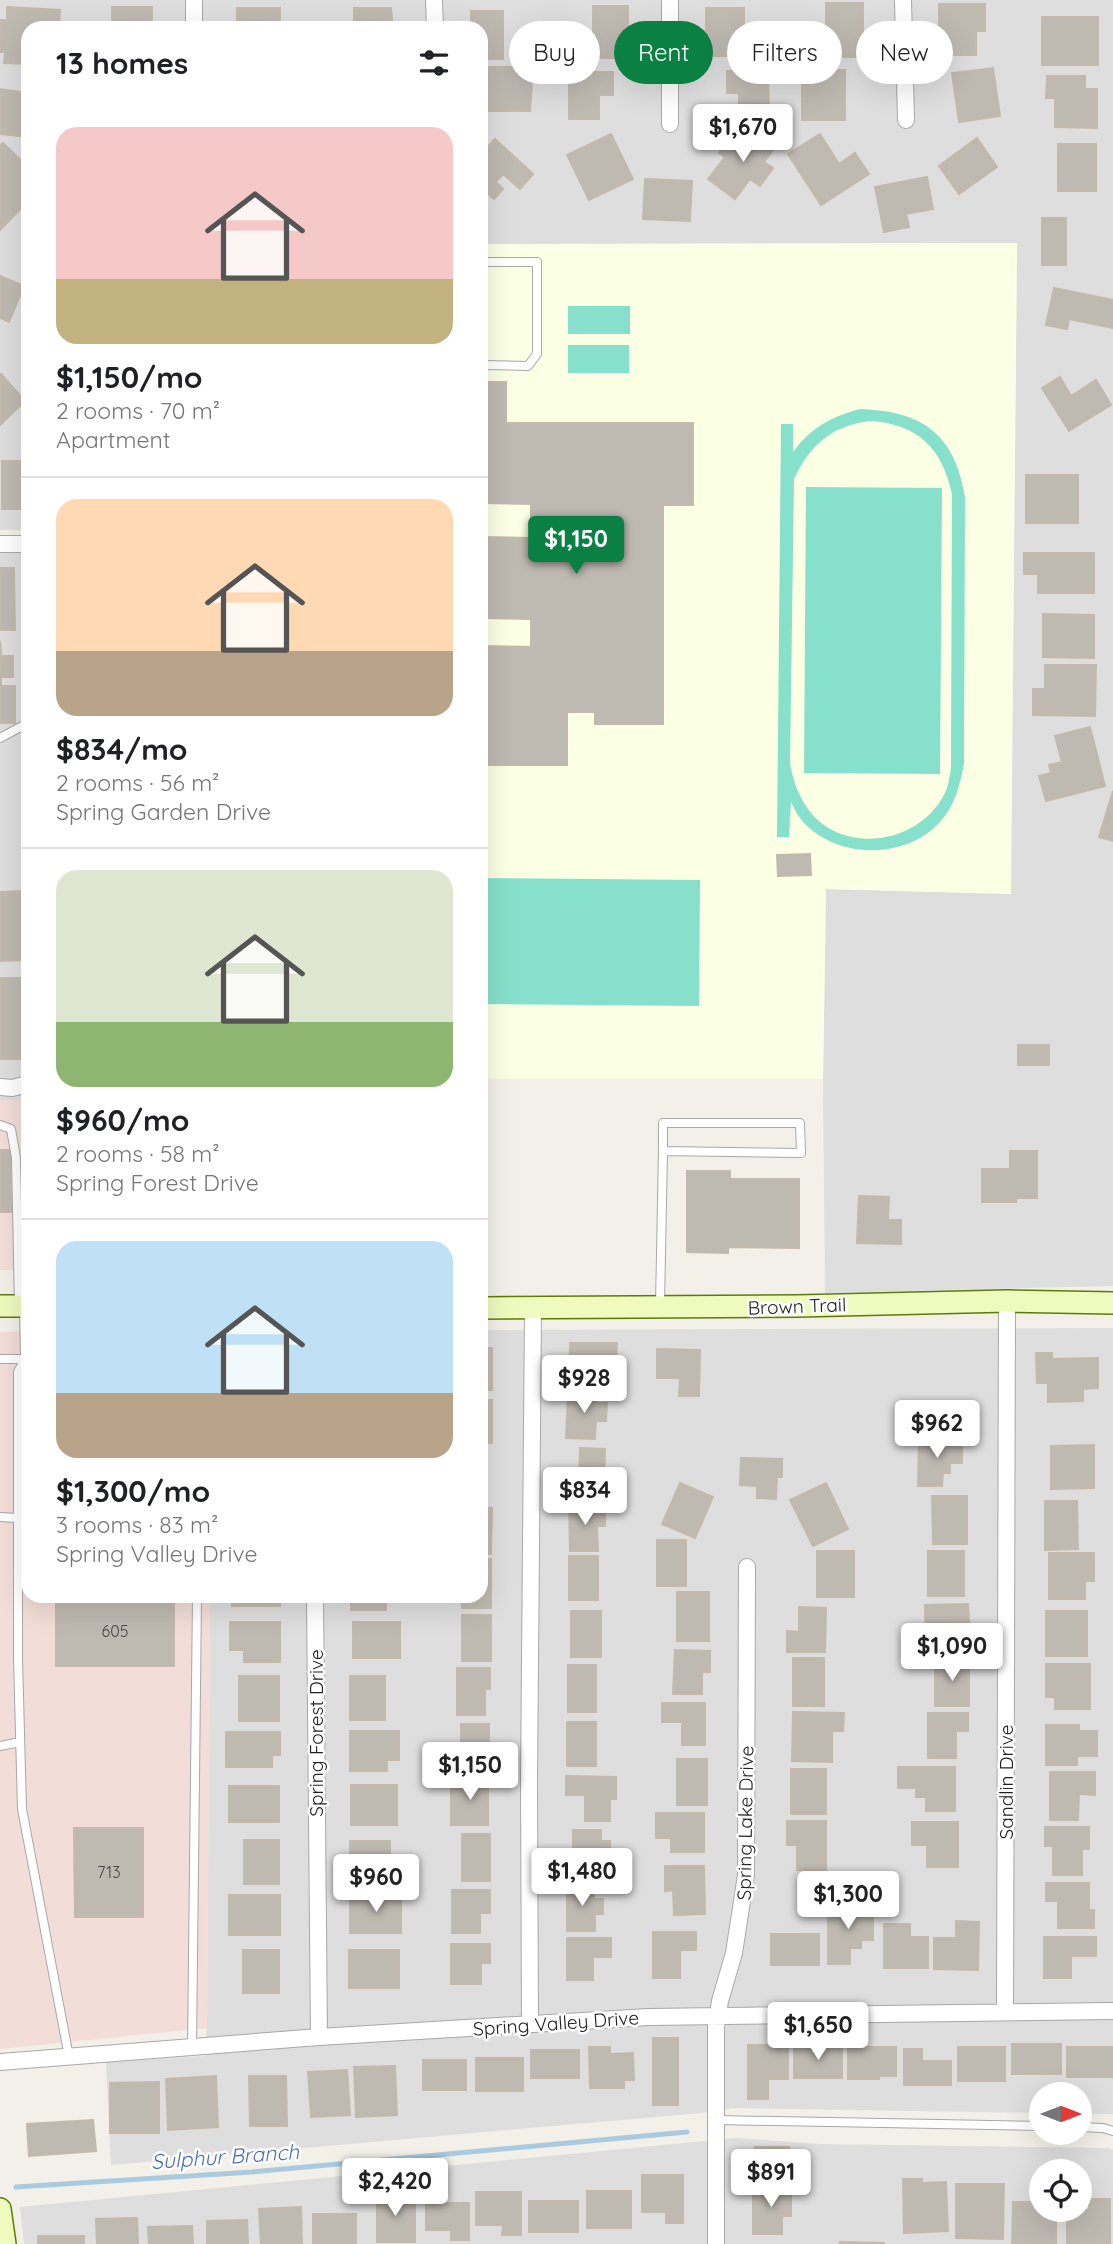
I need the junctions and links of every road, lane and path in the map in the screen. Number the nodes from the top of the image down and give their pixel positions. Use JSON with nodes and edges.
{"nodes":[{"id":1,"x":194,"y":0,"type":"edge"},
{"id":2,"x":434,"y":0,"type":"edge"},
{"id":3,"x":670,"y":0,"type":"edge"},
{"id":4,"x":903,"y":0,"type":"edge"},
{"id":5,"x":194,"y":21,"type":"edge"},
{"id":6,"x":435,"y":21,"type":"edge"},
{"id":7,"x":906,"y":120,"type":"dead end"},
{"id":8,"x":670,"y":124,"type":"dead end"},
{"id":9,"x":488,"y":262,"type":"edge"},
{"id":10,"x":488,"y":365,"type":"edge"},
{"id":11,"x":0,"y":544,"type":"edge"},
{"id":12,"x":21,"y":544,"type":"edge"},
{"id":13,"x":21,"y":727,"type":"edge"},
{"id":14,"x":0,"y":738,"type":"edge"},
{"id":15,"x":21,"y":1086,"type":"edge"},
{"id":16,"x":0,"y":1087,"type":"edge"},
{"id":17,"x":0,"y":1125,"type":"edge"},
{"id":18,"x":663,"y":1151,"type":"junction"},
{"id":19,"x":1007,"y":1301,"type":"junction"},
{"id":20,"x":1113,"y":1303,"type":"edge"},
{"id":21,"x":18,"y":1306,"type":"edge"},
{"id":22,"x":488,"y":1308,"type":"edge"},
{"id":23,"x":533,"y":1308,"type":"junction"},
{"id":24,"x":660,"y":1308,"type":"junction"},
{"id":25,"x":21,"y":1324,"type":"edge"},
{"id":26,"x":0,"y":1359,"type":"edge"},
{"id":27,"x":21,"y":1359,"type":"edge"},
{"id":28,"x":21,"y":1368,"type":"edge"},
{"id":29,"x":0,"y":1517,"type":"edge"},
{"id":30,"x":18,"y":1518,"type":"junction"},
{"id":31,"x":747,"y":1567,"type":"dead end"},
{"id":32,"x":197,"y":1603,"type":"edge"},
{"id":33,"x":315,"y":1603,"type":"edge"},
{"id":34,"x":20,"y":1742,"type":"junction"},
{"id":35,"x":0,"y":1746,"type":"edge"},
{"id":36,"x":1005,"y":2011,"type":"junction"},
{"id":37,"x":1113,"y":2011,"type":"edge"},
{"id":38,"x":717,"y":2015,"type":"junction"},
{"id":39,"x":530,"y":2024,"type":"junction"},
{"id":40,"x":319,"y":2037,"type":"junction"},
{"id":41,"x":192,"y":2048,"type":"junction"},
{"id":42,"x":69,"y":2058,"type":"junction"},
{"id":43,"x":0,"y":2062,"type":"edge"},
{"id":44,"x":716,"y":2120,"type":"junction"},
{"id":45,"x":1029,"y":2126,"type":"edge"},
{"id":46,"x":1092,"y":2128,"type":"edge"},
{"id":47,"x":1113,"y":2131,"type":"edge"},
{"id":48,"x":0,"y":2209,"type":"edge"},
{"id":49,"x":5,"y":2244,"type":"edge"},
{"id":50,"x":716,"y":2244,"type":"edge"}],
"edges":[{"from":1,"to":5,"type":"street"},
{"from":2,"to":6,"type":"street"},
{"from":3,"to":8,"type":"street"},
{"from":4,"to":7,"type":"street"},
{"from":9,"to":10,"type":"lane"},
{"from":11,"to":12,"type":"street"},
{"from":13,"to":14,"type":"lane"},
{"from":15,"to":16,"type":"street"},
{"from":17,"to":21,"type":"lane"},
{"from":18,"to":18,"type":"lane"},
{"from":18,"to":24,"type":"lane"},
{"from":19,"to":20,"type":"street","name":"Brown Trail"},
{"from":19,"to":24,"type":"street","name":"Brown Trail"},
{"from":19,"to":36,"type":"street","name":"Sandlin Drive"},
{"from":21,"to":25,"type":"lane"},
{"from":22,"to":23,"type":"street","name":"Brown Trail"},
{"from":23,"to":24,"type":"street","name":"Brown Trail"},
{"from":23,"to":39,"type":"street"},
{"from":26,"to":27,"type":"lane"},
{"from":28,"to":30,"type":"lane"},
{"from":29,"to":30,"type":"lane"},
{"from":30,"to":34,"type":"lane"},
{"from":31,"to":38,"type":"street","name":"Spring Lake Drive"},
{"from":32,"to":41,"type":"lane"},
{"from":33,"to":40,"type":"street","name":"Spring Forest Drive"},
{"from":34,"to":35,"type":"lane"},
{"from":34,"to":42,"type":"lane"},
{"from":36,"to":37,"type":"street","name":"Spring Valley Drive"},
{"from":36,"to":38,"type":"street","name":"Spring Valley Drive"},
{"from":38,"to":39,"type":"street","name":"Spring Valley Drive"},
{"from":38,"to":44,"type":"street","name":"Spring Lake Drive"},
{"from":39,"to":40,"type":"street","name":"Spring Valley Drive"},
{"from":40,"to":41,"type":"street","name":"Spring Valley Drive"},
{"from":41,"to":42,"type":"street","name":"Spring Valley Drive"},
{"from":42,"to":43,"type":"street","name":"Spring Valley Drive"},
{"from":44,"to":45,"type":"lane"},
{"from":44,"to":50,"type":"street","name":"Spring Lake Drive"},
{"from":46,"to":47,"type":"lane"},
{"from":48,"to":49,"type":"street"}]}
